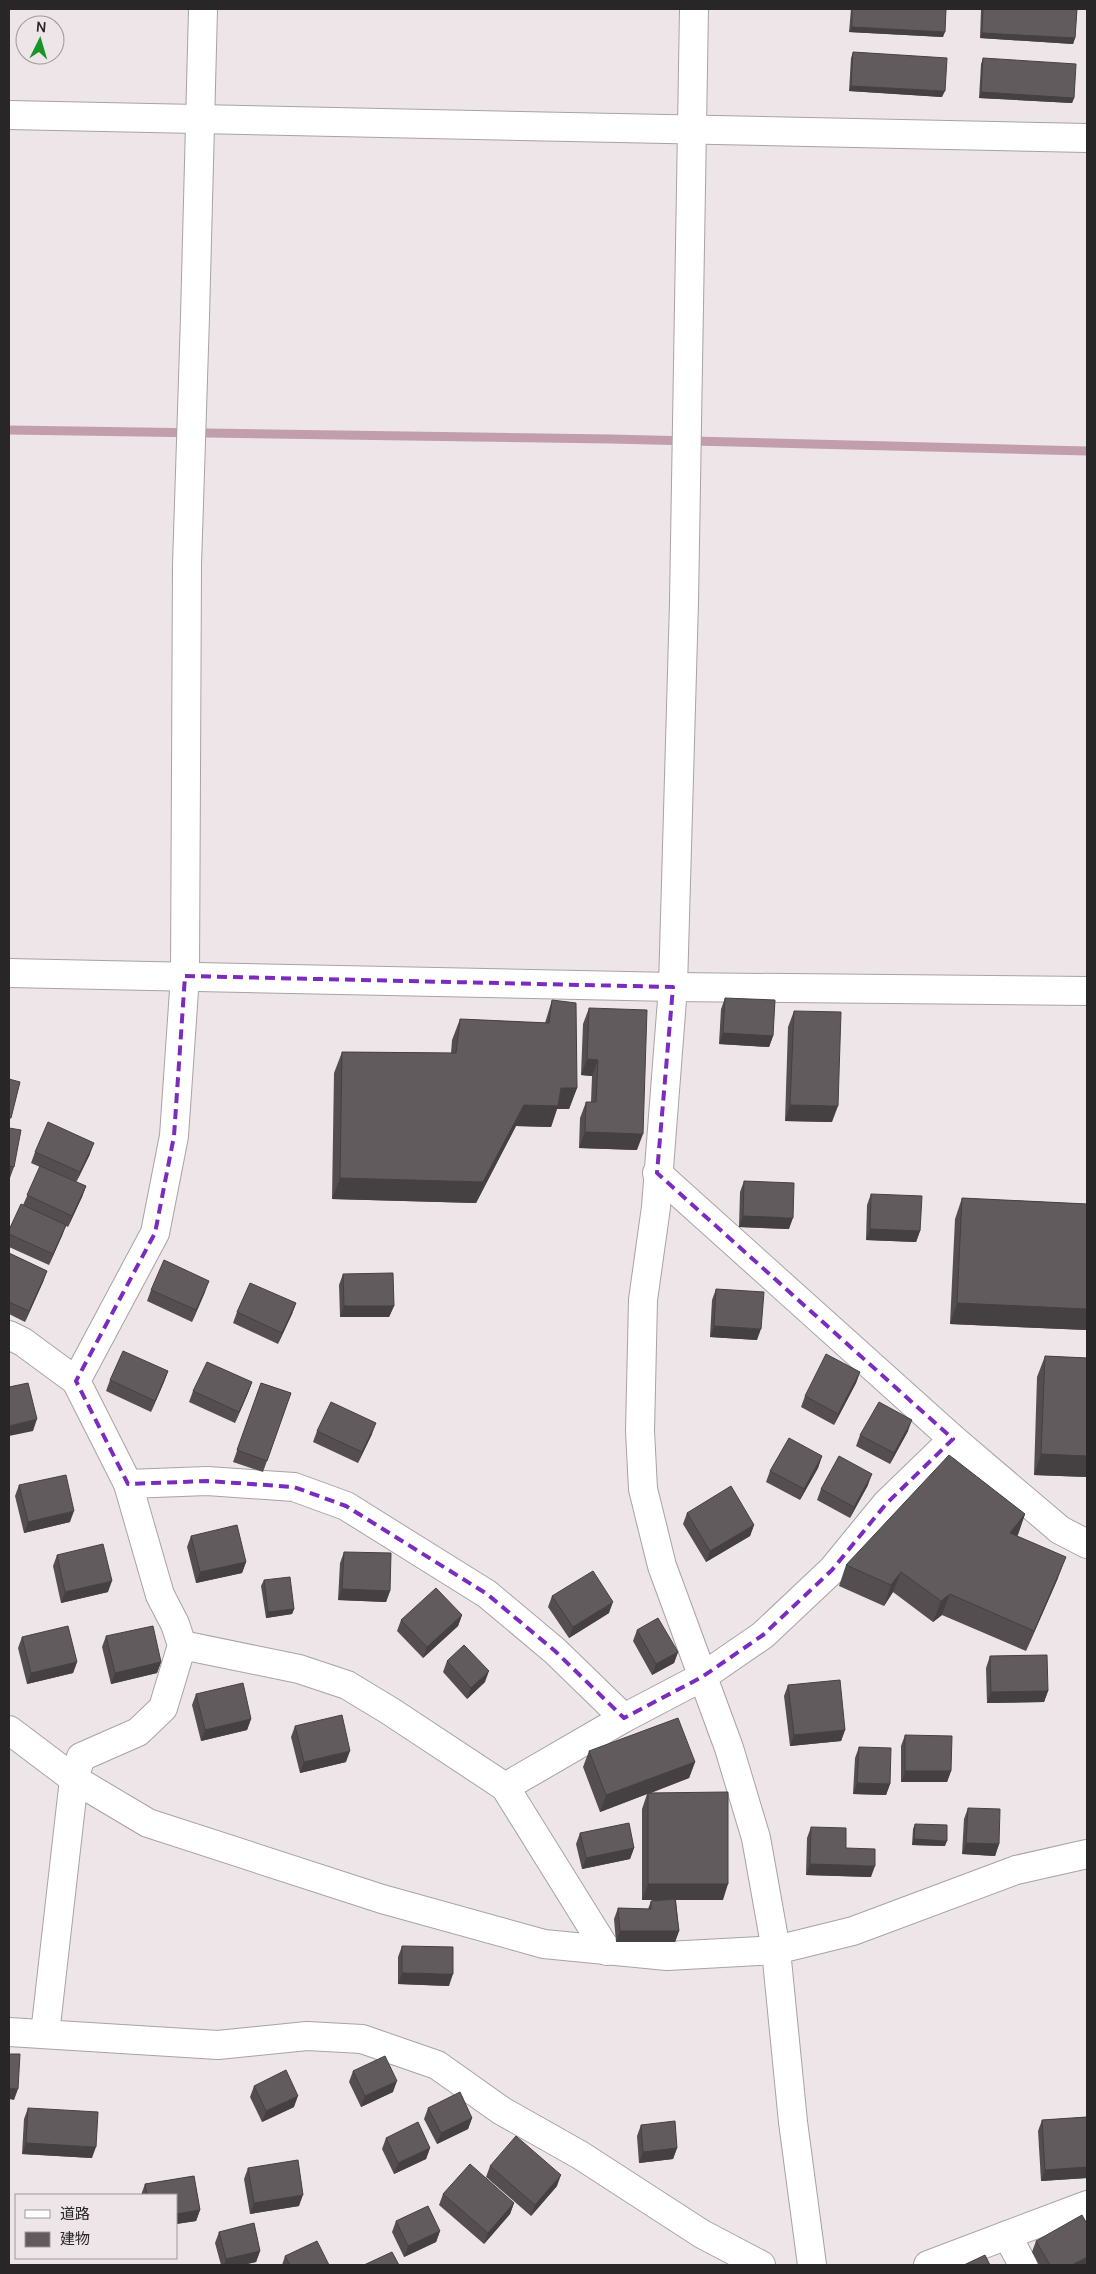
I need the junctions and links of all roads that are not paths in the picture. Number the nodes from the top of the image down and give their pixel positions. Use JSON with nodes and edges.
{"nodes":[{"id":1,"x":203,"y":9,"type":"edge"},
{"id":2,"x":694,"y":9,"type":"edge"},
{"id":3,"x":9,"y":115,"type":"edge"},
{"id":4,"x":199,"y":118,"type":"junction"},
{"id":5,"x":690,"y":128,"type":"junction"},
{"id":6,"x":1087,"y":138,"type":"edge"},
{"id":7,"x":9,"y":972,"type":"edge"},
{"id":8,"x":185,"y":976,"type":"junction"},
{"id":9,"x":673,"y":987,"type":"junction"},
{"id":10,"x":1087,"y":991,"type":"edge"},
{"id":11,"x":657,"y":1173,"type":"junction"},
{"id":12,"x":9,"y":1335,"type":"edge"},
{"id":13,"x":76,"y":1381,"type":"junction"},
{"id":14,"x":953,"y":1439,"type":"junction"},
{"id":15,"x":128,"y":1484,"type":"junction"},
{"id":16,"x":1087,"y":1544,"type":"edge"},
{"id":17,"x":182,"y":1645,"type":"junction"},
{"id":18,"x":702,"y":1677,"type":"junction"},
{"id":19,"x":624,"y":1718,"type":"junction"},
{"id":20,"x":9,"y":1730,"type":"edge"},
{"id":21,"x":74,"y":1779,"type":"junction"},
{"id":22,"x":506,"y":1787,"type":"junction"},
{"id":23,"x":1087,"y":1854,"type":"edge"},
{"id":24,"x":776,"y":1950,"type":"junction"},
{"id":25,"x":607,"y":1951,"type":"junction"},
{"id":26,"x":9,"y":2032,"type":"edge"},
{"id":27,"x":44,"y":2034,"type":"junction"},
{"id":28,"x":1087,"y":2205,"type":"edge"},
{"id":29,"x":1007,"y":2235,"type":"junction"},
{"id":30,"x":756,"y":2264,"type":"edge"},
{"id":31,"x":812,"y":2265,"type":"edge"},
{"id":32,"x":928,"y":2265,"type":"edge"},
{"id":33,"x":1023,"y":2265,"type":"edge"}],
"edges":[{"from":1,"to":4,"type":"street"},
{"from":2,"to":5,"type":"street"},
{"from":3,"to":4,"type":"street"},
{"from":4,"to":5,"type":"street"},
{"from":4,"to":8,"type":"street"},
{"from":5,"to":6,"type":"street"},
{"from":5,"to":9,"type":"street"},
{"from":7,"to":8,"type":"street"},
{"from":8,"to":9,"type":"street"},
{"from":8,"to":13,"type":"street"},
{"from":9,"to":10,"type":"street"},
{"from":9,"to":11,"type":"street"},
{"from":11,"to":14,"type":"street"},
{"from":11,"to":18,"type":"street"},
{"from":12,"to":13,"type":"street"},
{"from":13,"to":15,"type":"street"},
{"from":14,"to":16,"type":"street"},
{"from":14,"to":18,"type":"street"},
{"from":15,"to":17,"type":"street"},
{"from":15,"to":19,"type":"street"},
{"from":17,"to":21,"type":"street"},
{"from":17,"to":22,"type":"street"},
{"from":18,"to":19,"type":"street"},
{"from":18,"to":24,"type":"street"},
{"from":19,"to":22,"type":"street"},
{"from":20,"to":21,"type":"street"},
{"from":21,"to":25,"type":"street"},
{"from":21,"to":27,"type":"street"},
{"from":22,"to":25,"type":"street"},
{"from":23,"to":24,"type":"street"},
{"from":24,"to":25,"type":"street"},
{"from":24,"to":31,"type":"street"},
{"from":26,"to":27,"type":"street"},
{"from":27,"to":30,"type":"street"},
{"from":28,"to":29,"type":"street"},
{"from":29,"to":32,"type":"street"},
{"from":29,"to":33,"type":"street"}]}
